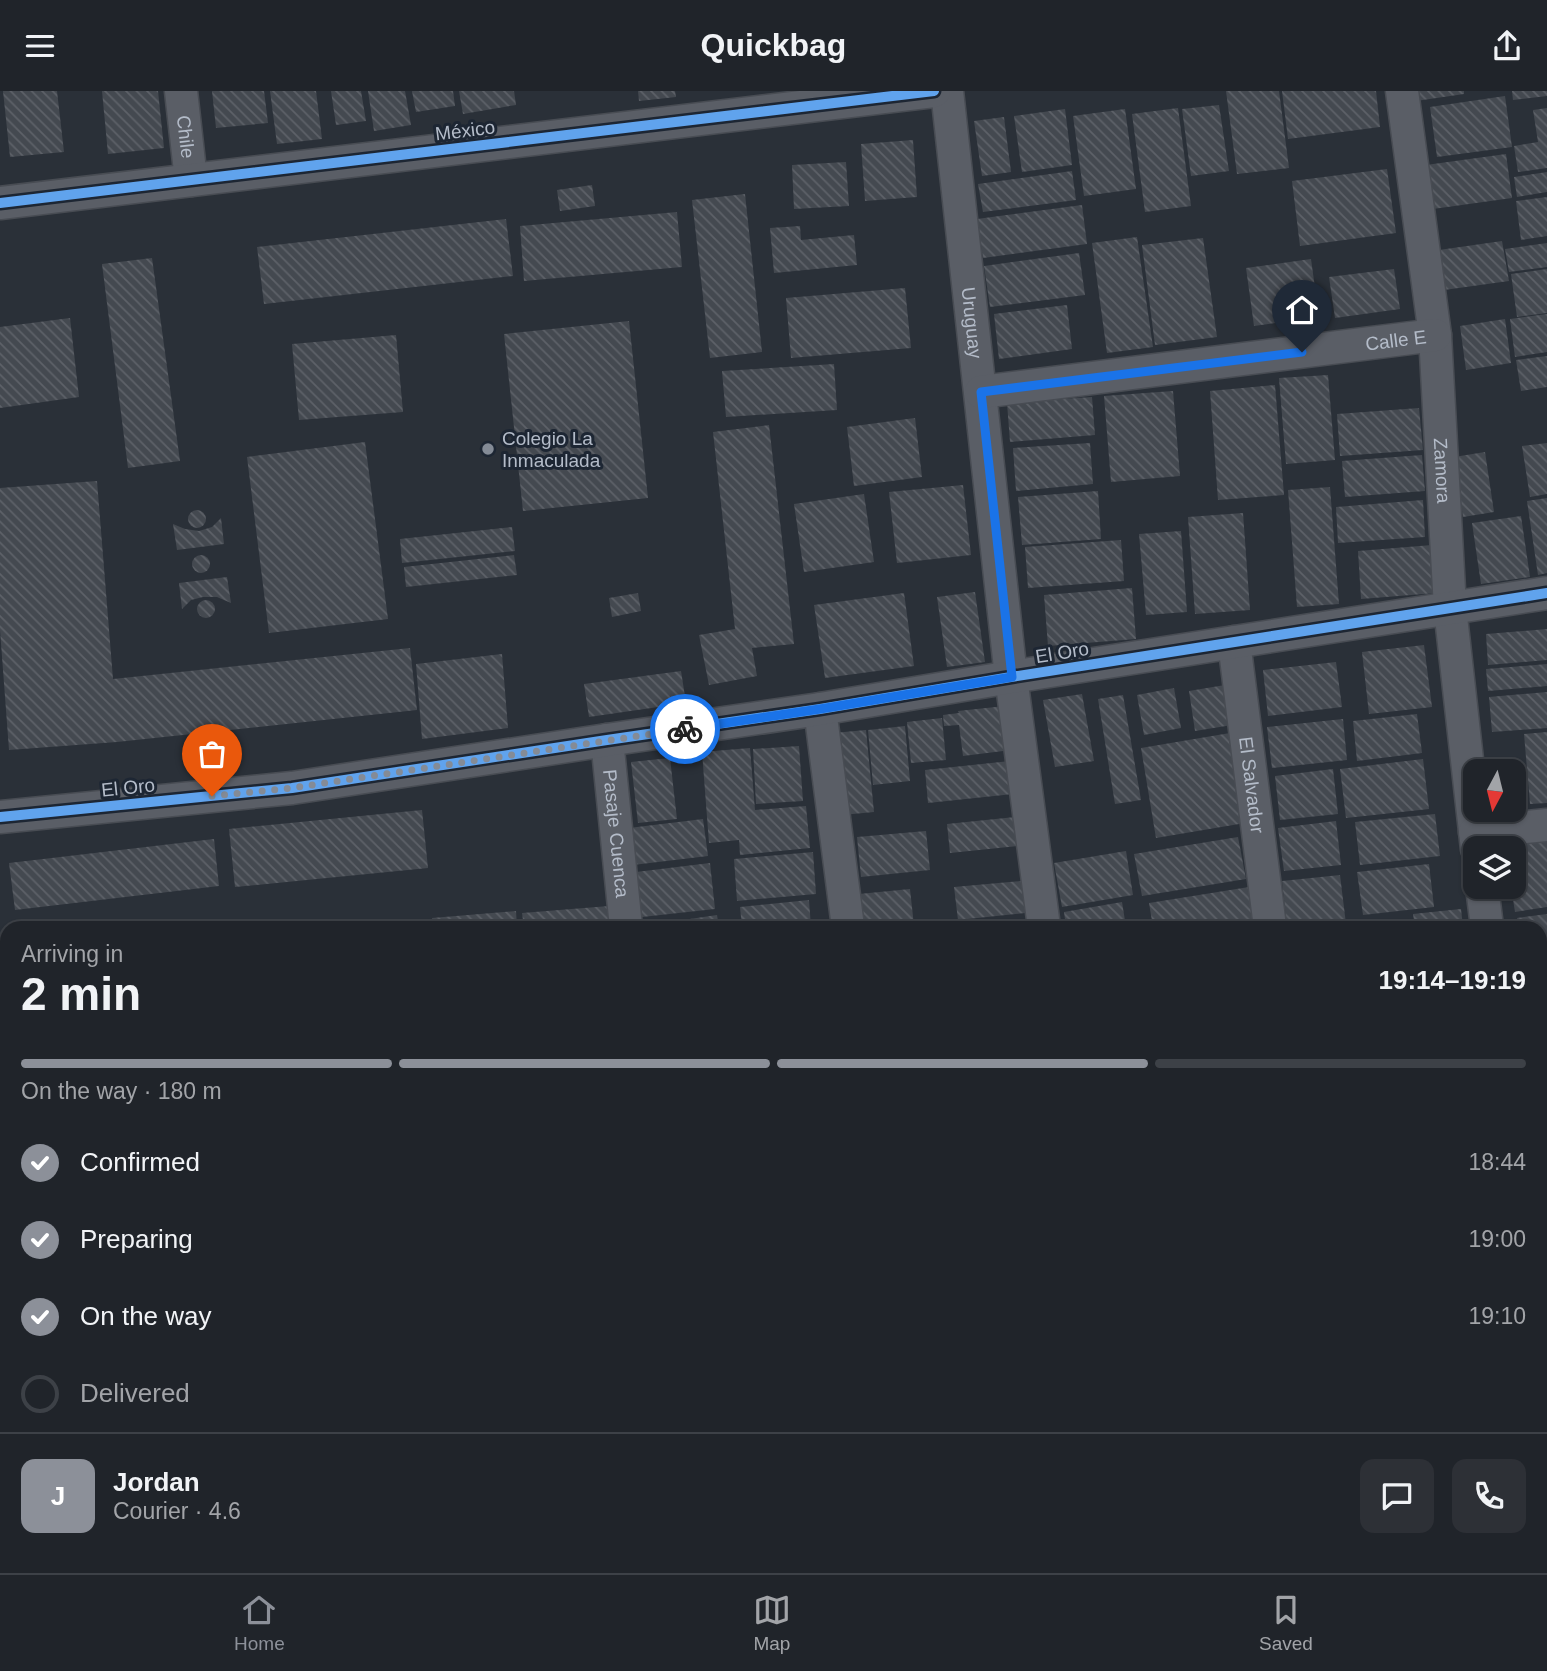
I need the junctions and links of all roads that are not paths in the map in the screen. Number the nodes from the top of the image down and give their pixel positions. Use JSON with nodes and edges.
{"nodes":[{"id":1,"x":181,"y":91,"type":"edge"},
{"id":2,"x":934,"y":91,"type":"edge"},
{"id":3,"x":947,"y":91,"type":"edge"},
{"id":4,"x":1402,"y":91,"type":"edge"},
{"id":5,"x":892,"y":94,"type":"edge"},
{"id":6,"x":191,"y":180,"type":"junction"},
{"id":7,"x":0,"y":203,"type":"edge"},
{"id":8,"x":1435,"y":335,"type":"junction"},
{"id":9,"x":981,"y":392,"type":"junction"},
{"id":10,"x":1547,"y":593,"type":"edge"},
{"id":11,"x":1450,"y":608,"type":"junction"},
{"id":12,"x":1234,"y":642,"type":"junction"},
{"id":13,"x":1012,"y":677,"type":"junction"},
{"id":14,"x":820,"y":709,"type":"junction"},
{"id":15,"x":607,"y":740,"type":"junction"},
{"id":16,"x":0,"y":817,"type":"edge"},
{"id":17,"x":1547,"y":825,"type":"edge"},
{"id":18,"x":1475,"y":836,"type":"edge"},
{"id":19,"x":1498,"y":836,"type":"edge"},
{"id":20,"x":1484,"y":899,"type":"edge"},
{"id":21,"x":625,"y":921,"type":"edge"},
{"id":22,"x":847,"y":921,"type":"edge"},
{"id":23,"x":1043,"y":921,"type":"edge"},
{"id":24,"x":1269,"y":921,"type":"edge"},
{"id":25,"x":1486,"y":921,"type":"edge"}],
"edges":[{"from":1,"to":6,"type":"street","name":"Chile"},
{"from":2,"to":5,"type":"street","name":"México"},
{"from":3,"to":9,"type":"street","name":"Uruguay"},
{"from":4,"to":8,"type":"street","name":"Zamora"},
{"from":5,"to":6,"type":"street","name":"México"},
{"from":6,"to":7,"type":"street","name":"México"},
{"from":8,"to":9,"type":"street","name":"Calle E"},
{"from":8,"to":11,"type":"street","name":"Zamora"},
{"from":9,"to":13,"type":"street","name":"Uruguay"},
{"from":10,"to":11,"type":"street","name":"El Oro"},
{"from":11,"to":12,"type":"street","name":"El Oro"},
{"from":11,"to":18,"type":"street","name":"Zamora"},
{"from":12,"to":13,"type":"street","name":"El Oro"},
{"from":12,"to":24,"type":"street","name":"El Salvador"},
{"from":13,"to":14,"type":"street","name":"El Oro"},
{"from":13,"to":23,"type":"street","name":"Uruguay"},
{"from":14,"to":15,"type":"street","name":"El Oro"},
{"from":14,"to":22,"type":"street"},
{"from":15,"to":16,"type":"street","name":"El Oro"},
{"from":15,"to":21,"type":"street","name":"Pasaje Cuenca"},
{"from":17,"to":19,"type":"street"},
{"from":20,"to":25,"type":"street"}]}
